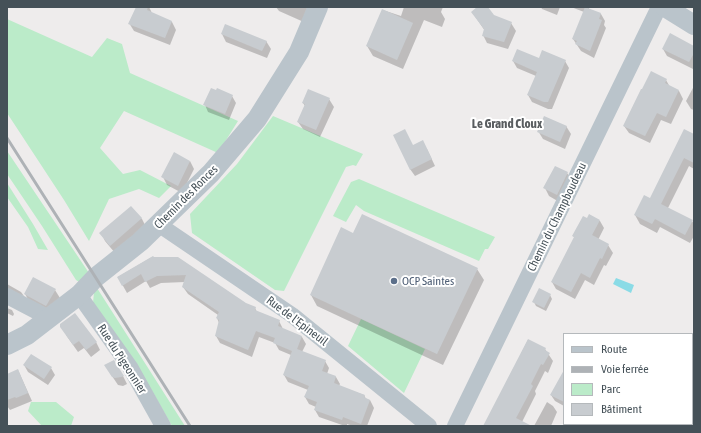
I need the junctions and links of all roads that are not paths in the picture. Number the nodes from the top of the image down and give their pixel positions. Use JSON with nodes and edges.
{"nodes":[{"id":1,"x":318,"y":7,"type":"edge"},
{"id":2,"x":659,"y":7,"type":"edge"},
{"id":3,"x":666,"y":7,"type":"edge"},
{"id":4,"x":694,"y":25,"type":"edge"},
{"id":5,"x":158,"y":224,"type":"junction"},
{"id":6,"x":79,"y":295,"type":"junction"},
{"id":7,"x":7,"y":296,"type":"edge"},
{"id":8,"x":49,"y":318,"type":"junction"},
{"id":9,"x":7,"y":345,"type":"edge"},
{"id":10,"x":163,"y":426,"type":"edge"},
{"id":11,"x":429,"y":426,"type":"edge"},
{"id":12,"x":455,"y":426,"type":"edge"}],
"edges":[{"from":1,"to":5,"type":"street","name":"Chemin des Ronces"},
{"from":2,"to":12,"type":"street","name":"Chemin du Champboudeau"},
{"from":3,"to":4,"type":"street"},
{"from":5,"to":6,"type":"street","name":"Chemin des Ronces"},
{"from":5,"to":11,"type":"street","name":"Rue de l'Epineuil"},
{"from":6,"to":8,"type":"street","name":"Chemin des Ronces"},
{"from":6,"to":10,"type":"street","name":"Rue du Pigeonnier"},
{"from":7,"to":8,"type":"street"},
{"from":8,"to":9,"type":"street","name":"Chemin des Ronces"}]}
